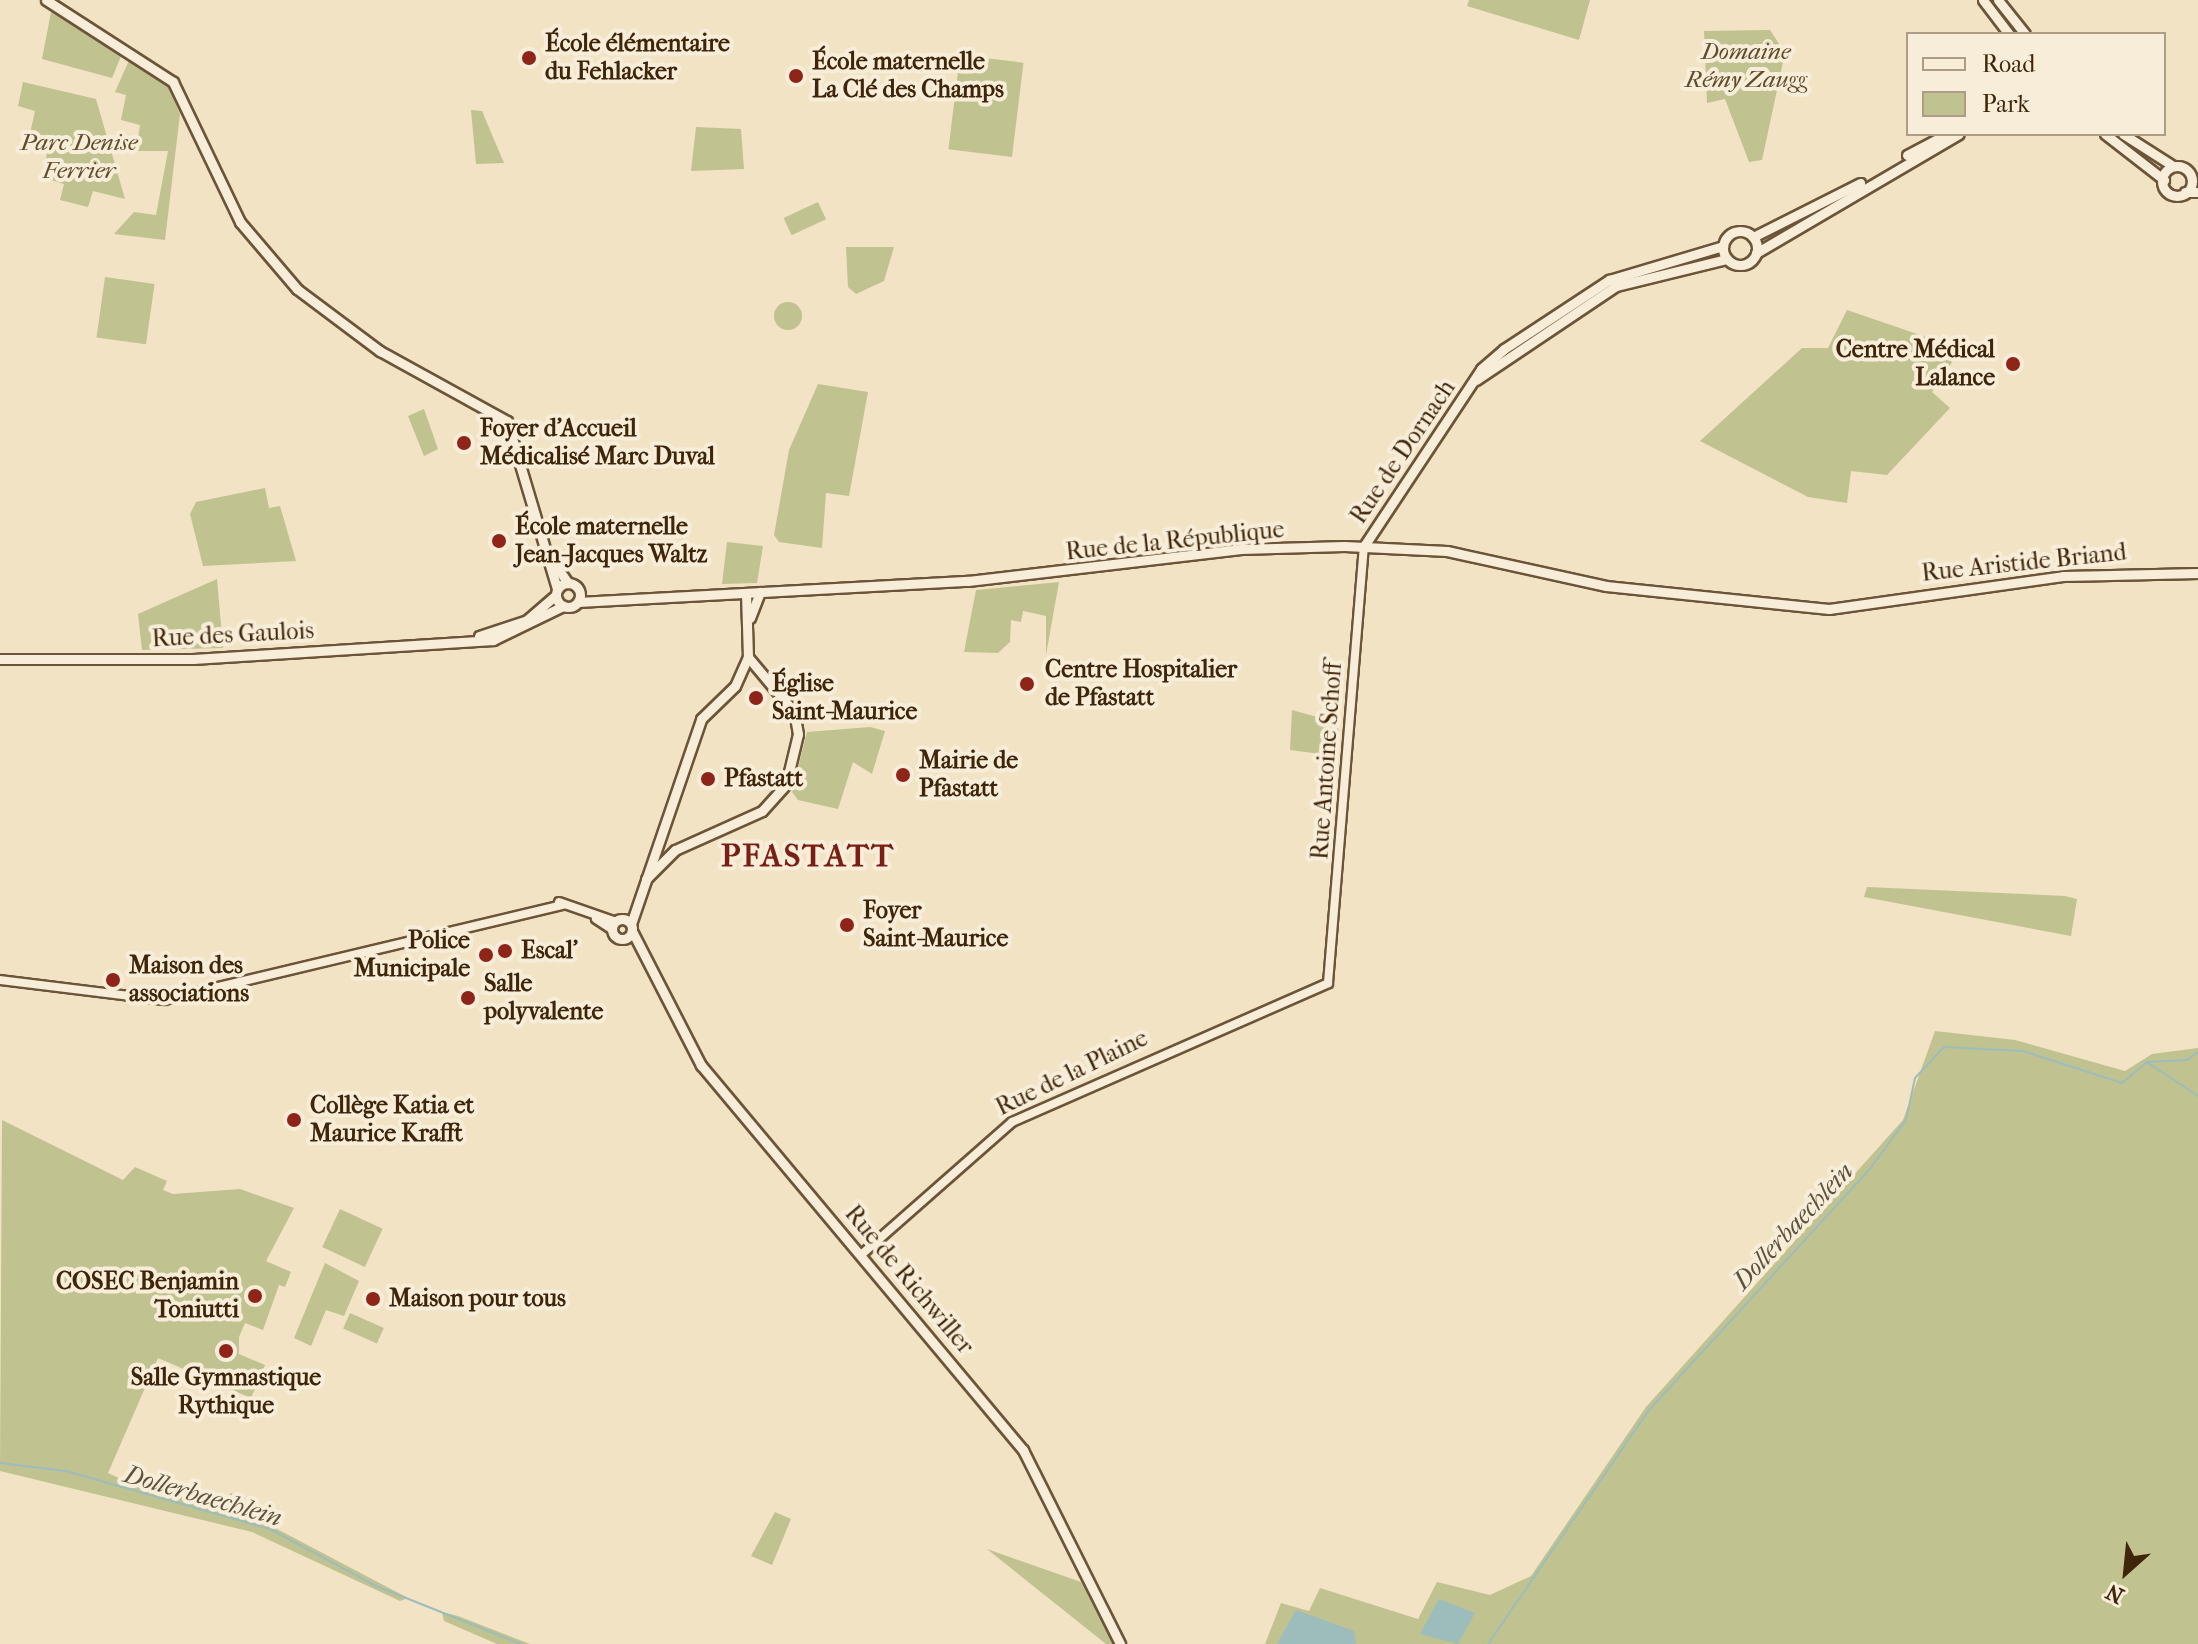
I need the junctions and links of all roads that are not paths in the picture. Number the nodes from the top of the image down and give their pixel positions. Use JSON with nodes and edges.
{"nodes":[{"id":1,"x":46,"y":0,"type":"edge"},
{"id":2,"x":1983,"y":0,"type":"edge"},
{"id":3,"x":1998,"y":0,"type":"edge"},
{"id":4,"x":2007,"y":32,"type":"edge"},
{"id":5,"x":2023,"y":32,"type":"edge"},
{"id":6,"x":1944,"y":136,"type":"edge"},
{"id":7,"x":1954,"y":136,"type":"edge"},
{"id":8,"x":2108,"y":136,"type":"edge"},
{"id":9,"x":2126,"y":136,"type":"edge"},
{"id":10,"x":1929,"y":146,"type":"junction"},
{"id":11,"x":2173,"y":166,"type":"junction"},
{"id":12,"x":2195,"y":178,"type":"edge"},
{"id":13,"x":2164,"y":180,"type":"junction"},
{"id":14,"x":2185,"y":192,"type":"junction"},
{"id":15,"x":2198,"y":192,"type":"edge"},
{"id":16,"x":1753,"y":237,"type":"junction"},
{"id":17,"x":1723,"y":246,"type":"junction"},
{"id":18,"x":1756,"y":253,"type":"junction"},
{"id":19,"x":1727,"y":259,"type":"junction"},
{"id":20,"x":1476,"y":380,"type":"junction"},
{"id":21,"x":1364,"y":546,"type":"junction"},
{"id":22,"x":546,"y":552,"type":"junction"},
{"id":23,"x":2198,"y":573,"type":"edge"},
{"id":24,"x":568,"y":583,"type":"junction"},
{"id":25,"x":578,"y":589,"type":"junction"},
{"id":26,"x":556,"y":592,"type":"junction"},
{"id":27,"x":760,"y":592,"type":"junction"},
{"id":28,"x":746,"y":593,"type":"junction"},
{"id":29,"x":592,"y":596,"type":"junction"},
{"id":30,"x":578,"y":602,"type":"junction"},
{"id":31,"x":563,"y":606,"type":"junction"},
{"id":32,"x":1855,"y":607,"type":"joint"},
{"id":33,"x":750,"y":618,"type":"junction"},
{"id":34,"x":468,"y":640,"type":"junction"},
{"id":35,"x":748,"y":657,"type":"junction"},
{"id":36,"x":0,"y":659,"type":"edge"},
{"id":37,"x":646,"y":879,"type":"junction"},
{"id":38,"x":623,"y":927,"type":"junction"},
{"id":39,"x":1331,"y":979,"type":"joint"},
{"id":40,"x":0,"y":980,"type":"edge"},
{"id":41,"x":862,"y":1254,"type":"junction"},
{"id":42,"x":1120,"y":1644,"type":"edge"}],
"edges":[{"from":1,"to":22,"type":"main road"},
{"from":2,"to":4,"type":"main road"},
{"from":3,"to":5,"type":"main road"},
{"from":6,"to":10,"type":"main road"},
{"from":7,"to":10,"type":"main road"},
{"from":8,"to":13,"type":"main road"},
{"from":9,"to":11,"type":"main road"},
{"from":10,"to":16,"type":"main road"},
{"from":10,"to":18,"type":"main road"},
{"from":11,"to":12,"type":"main road"},
{"from":11,"to":13,"type":"main road"},
{"from":12,"to":14,"type":"main road"},
{"from":13,"to":14,"type":"main road"},
{"from":14,"to":15,"type":"main road"},
{"from":16,"to":17,"type":"main road"},
{"from":16,"to":18,"type":"main road"},
{"from":17,"to":19,"type":"main road"},
{"from":17,"to":20,"type":"main road","name":"Rue de Dornach"},
{"from":18,"to":19,"type":"main road"},
{"from":19,"to":20,"type":"main road","name":"Rue de Dornach"},
{"from":20,"to":21,"type":"main road","name":"Rue de Dornach"},
{"from":21,"to":27,"type":"main road","name":"Rue de la République"},
{"from":21,"to":32,"type":"main road","name":"Rue de la République"},
{"from":21,"to":39,"type":"street","name":"Rue Antoine Schoff"},
{"from":22,"to":24,"type":"main road"},
{"from":22,"to":26,"type":"main road"},
{"from":23,"to":32,"type":"main road","name":"Rue Aristide Briand"},
{"from":24,"to":25,"type":"main road","name":"Rue de la République"},
{"from":24,"to":26,"type":"main road","name":"Rue des Gaulois"},
{"from":25,"to":29,"type":"main road","name":"Rue de la République"},
{"from":25,"to":30,"type":"main road"},
{"from":26,"to":31,"type":"main road"},
{"from":26,"to":34,"type":"main road","name":"Rue des Gaulois"},
{"from":27,"to":28,"type":"main road","name":"Rue de la République"},
{"from":27,"to":33,"type":"main road"},
{"from":28,"to":29,"type":"main road","name":"Rue de la République"},
{"from":28,"to":33,"type":"main road"},
{"from":29,"to":30,"type":"main road","name":"Rue de la République"},
{"from":30,"to":31,"type":"main road","name":"Rue de la République"},
{"from":31,"to":34,"type":"main road","name":"Rue des Gaulois"},
{"from":33,"to":35,"type":"main road"},
{"from":34,"to":36,"type":"main road","name":"Rue des Gaulois"},
{"from":35,"to":37,"type":"main road"},
{"from":35,"to":37,"type":"main road"},
{"from":37,"to":38,"type":"main road"},
{"from":38,"to":40,"type":"street"},
{"from":38,"to":41,"type":"main road","name":"Rue de Richwiller"},
{"from":39,"to":41,"type":"street","name":"Rue de la Plaine"},
{"from":41,"to":42,"type":"main road","name":"Rue de Richwiller"}]}
